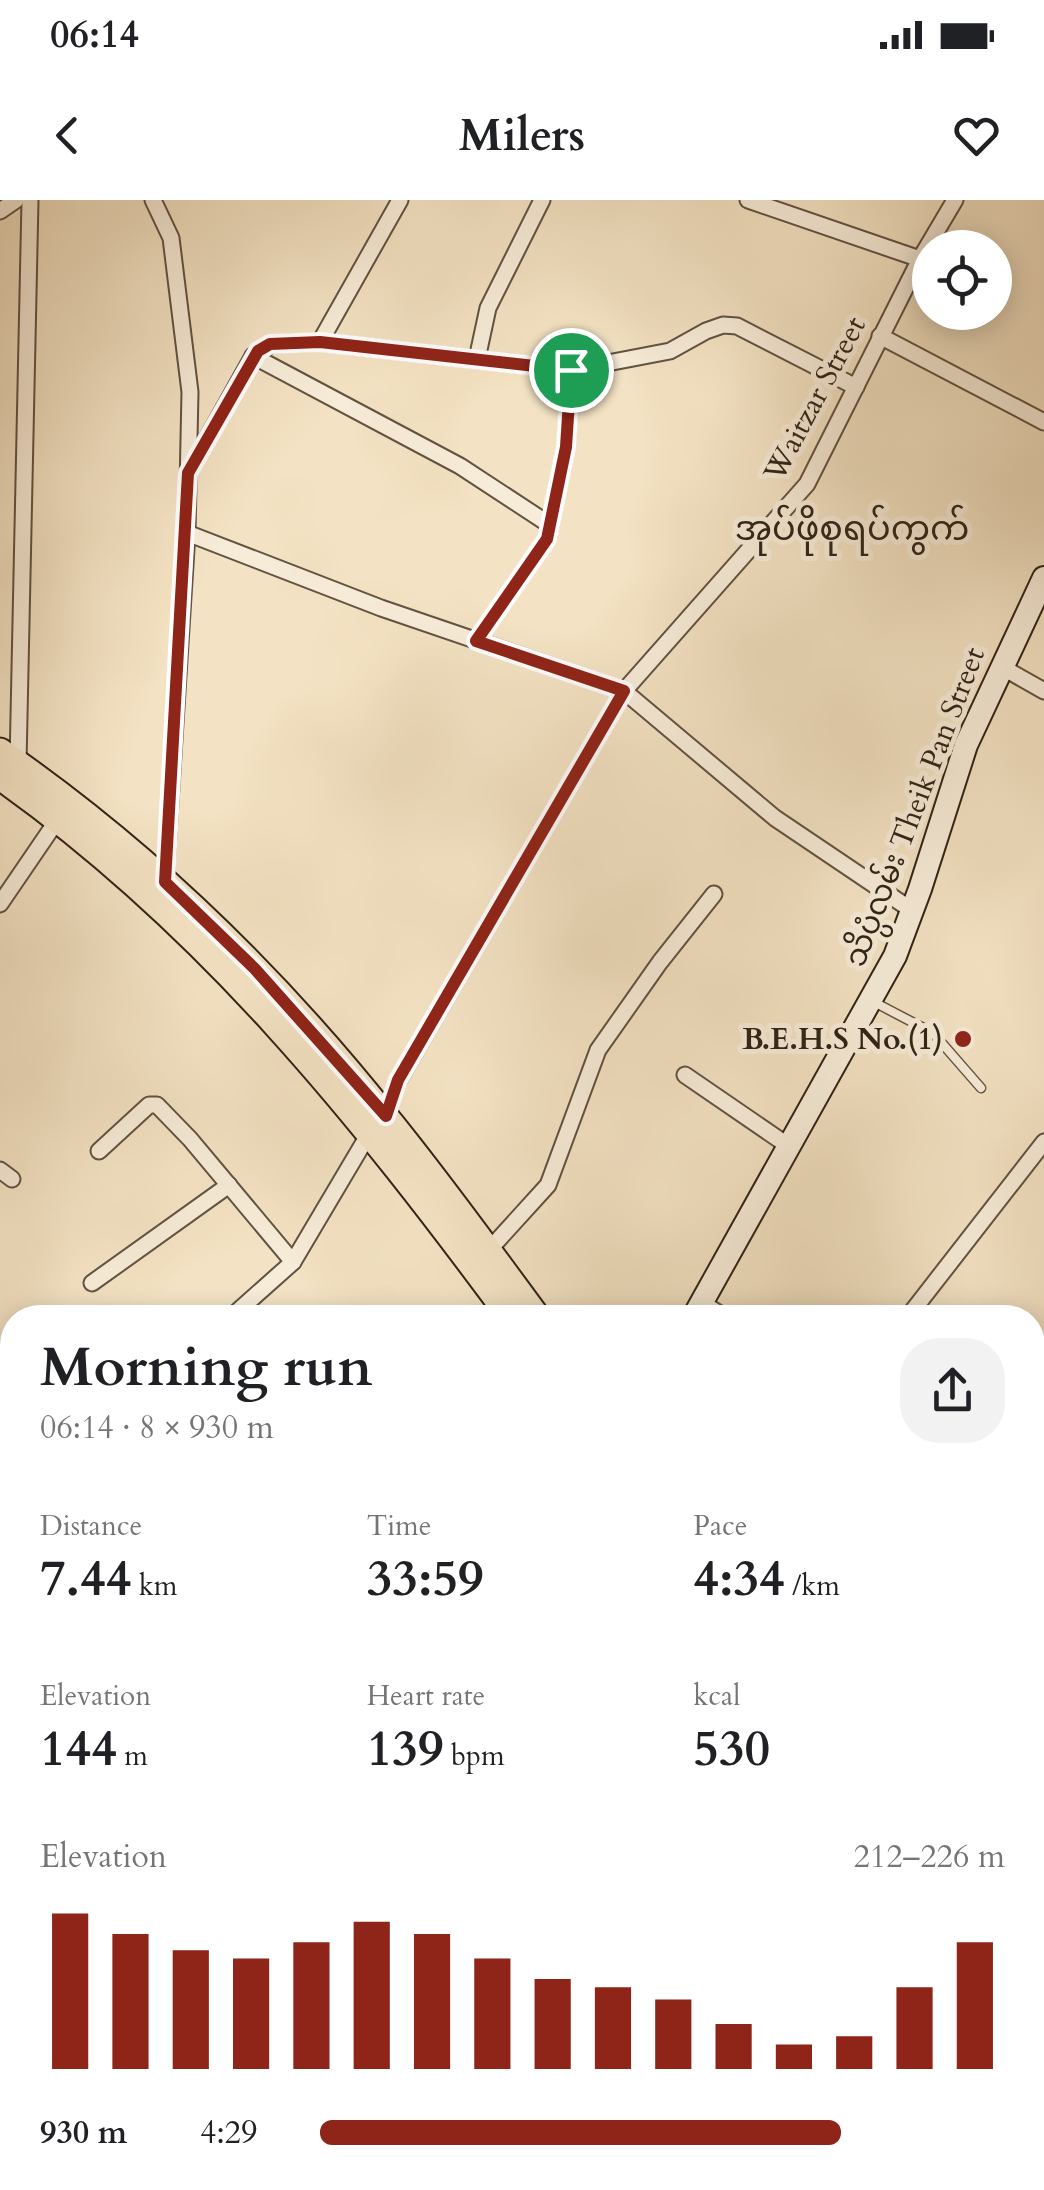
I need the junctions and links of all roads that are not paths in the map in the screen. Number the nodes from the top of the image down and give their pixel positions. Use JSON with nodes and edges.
{"nodes":[{"id":1,"x":16,"y":200,"type":"edge"},
{"id":2,"x":30,"y":200,"type":"edge"},
{"id":3,"x":400,"y":200,"type":"edge"},
{"id":4,"x":542,"y":200,"type":"edge"},
{"id":5,"x":748,"y":200,"type":"edge"},
{"id":6,"x":955,"y":200,"type":"edge"},
{"id":7,"x":154,"y":201,"type":"edge"},
{"id":8,"x":0,"y":211,"type":"edge"},
{"id":9,"x":937,"y":230,"type":"edge"},
{"id":10,"x":912,"y":256,"type":"edge"},
{"id":11,"x":912,"y":274,"type":"edge"},
{"id":12,"x":880,"y":336,"type":"junction"},
{"id":13,"x":320,"y":342,"type":"junction"},
{"id":14,"x":254,"y":356,"type":"junction"},
{"id":15,"x":476,"y":359,"type":"junction"},
{"id":16,"x":571,"y":370,"type":"junction"},
{"id":17,"x":856,"y":387,"type":"junction"},
{"id":18,"x":1044,"y":422,"type":"edge"},
{"id":19,"x":188,"y":473,"type":"junction"},
{"id":20,"x":550,"y":524,"type":"junction"},
{"id":21,"x":186,"y":534,"type":"junction"},
{"id":22,"x":1044,"y":578,"type":"edge"},
{"id":23,"x":476,"y":641,"type":"junction"},
{"id":24,"x":1000,"y":666,"type":"junction"},
{"id":25,"x":624,"y":691,"type":"junction"},
{"id":26,"x":1044,"y":691,"type":"edge"},
{"id":27,"x":6,"y":764,"type":"edge"},
{"id":28,"x":58,"y":819,"type":"junction"},
{"id":29,"x":165,"y":882,"type":"junction"},
{"id":30,"x":714,"y":894,"type":"dead end"},
{"id":31,"x":0,"y":904,"type":"edge"},
{"id":32,"x":913,"y":911,"type":"junction"},
{"id":33,"x":870,"y":1000,"type":"junction"},
{"id":34,"x":684,"y":1074,"type":"dead end"},
{"id":35,"x":981,"y":1088,"type":"dead end"},
{"id":36,"x":378,"y":1124,"type":"junction"},
{"id":37,"x":1044,"y":1142,"type":"edge"},
{"id":38,"x":787,"y":1146,"type":"junction"},
{"id":39,"x":99,"y":1151,"type":"dead end"},
{"id":40,"x":229,"y":1185,"type":"junction"},
{"id":41,"x":488,"y":1251,"type":"junction"},
{"id":42,"x":293,"y":1262,"type":"junction"},
{"id":43,"x":92,"y":1283,"type":"dead end"},
{"id":44,"x":245,"y":1305,"type":"edge"},
{"id":45,"x":501,"y":1305,"type":"edge"},
{"id":46,"x":528,"y":1305,"type":"edge"},
{"id":47,"x":700,"y":1305,"type":"edge"},
{"id":48,"x":917,"y":1305,"type":"edge"}],
"edges":[{"from":1,"to":8,"type":"street"},
{"from":2,"to":27,"type":"street"},
{"from":3,"to":13,"type":"street"},
{"from":4,"to":15,"type":"street"},
{"from":5,"to":10,"type":"street"},
{"from":6,"to":9,"type":"street","name":"Waitzar Street"},
{"from":7,"to":19,"type":"street"},
{"from":11,"to":12,"type":"street","name":"Waitzar Street"},
{"from":12,"to":17,"type":"street","name":"Waitzar Street"},
{"from":12,"to":18,"type":"street"},
{"from":13,"to":14,"type":"street"},
{"from":13,"to":15,"type":"street"},
{"from":14,"to":19,"type":"street"},
{"from":14,"to":20,"type":"street"},
{"from":15,"to":16,"type":"street"},
{"from":16,"to":17,"type":"street"},
{"from":16,"to":20,"type":"street"},
{"from":17,"to":25,"type":"street","name":"Waitzar Street"},
{"from":19,"to":21,"type":"street"},
{"from":20,"to":23,"type":"street"},
{"from":21,"to":23,"type":"street"},
{"from":21,"to":29,"type":"street"},
{"from":22,"to":24,"type":"street","name":"သိပ္ပံလမ်း Theik Pan Street"},
{"from":23,"to":25,"type":"street"},
{"from":24,"to":26,"type":"street"},
{"from":24,"to":32,"type":"street","name":"သိပ္ပံလမ်း Theik Pan Street"},
{"from":25,"to":32,"type":"street"},
{"from":25,"to":36,"type":"street","name":"Waitzar Street"},
{"from":27,"to":28,"type":"main road"},
{"from":27,"to":29,"type":"main road"},
{"from":28,"to":31,"type":"street"},
{"from":28,"to":36,"type":"main road"},
{"from":29,"to":36,"type":"main road"},
{"from":30,"to":41,"type":"street"},
{"from":32,"to":33,"type":"street","name":"သိပ္ပံလမ်း Theik Pan Street"},
{"from":33,"to":35,"type":"lane"},
{"from":33,"to":38,"type":"street","name":"သိပ္ပံလမ်း Theik Pan Street"},
{"from":34,"to":38,"type":"street"},
{"from":36,"to":41,"type":"main road"},
{"from":36,"to":42,"type":"street","name":"Waitzar Street"},
{"from":36,"to":45,"type":"main road"},
{"from":37,"to":48,"type":"street"},
{"from":38,"to":47,"type":"street","name":"သိပ္ပံလမ်း Theik Pan Street"},
{"from":39,"to":40,"type":"street"},
{"from":40,"to":42,"type":"street"},
{"from":40,"to":43,"type":"street"},
{"from":41,"to":46,"type":"main road"},
{"from":42,"to":44,"type":"street","name":"Waitzar Street"}]}
